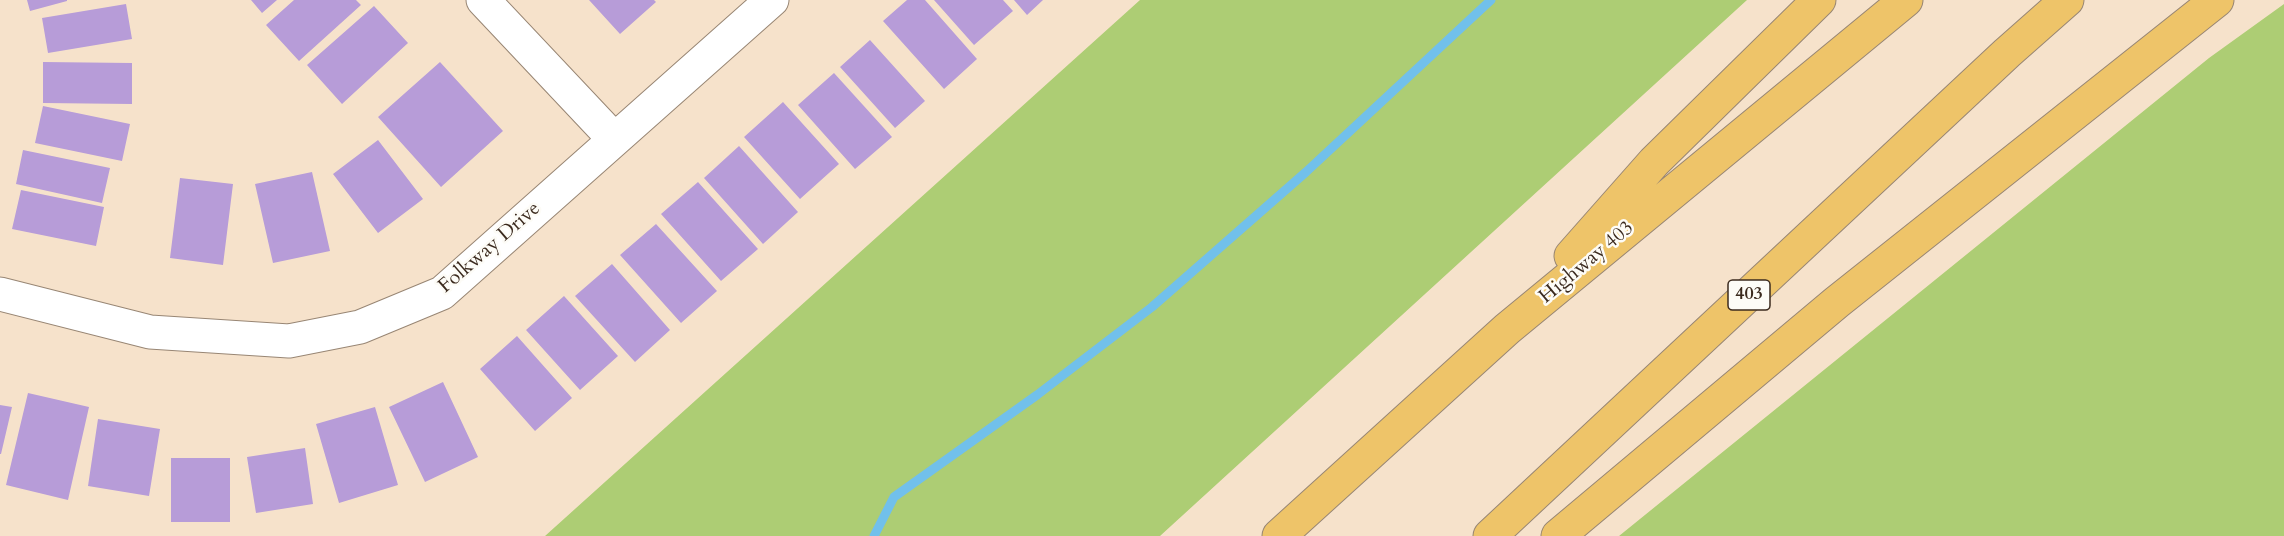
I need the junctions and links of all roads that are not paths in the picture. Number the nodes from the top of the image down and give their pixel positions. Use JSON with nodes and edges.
{"nodes":[{"id":1,"x":483,"y":0,"type":"edge"},
{"id":2,"x":772,"y":0,"type":"edge"},
{"id":3,"x":1820,"y":0,"type":"edge"},
{"id":4,"x":1906,"y":0,"type":"edge"},
{"id":5,"x":2067,"y":0,"type":"edge"},
{"id":6,"x":2217,"y":0,"type":"edge"},
{"id":7,"x":614,"y":139,"type":"junction"},
{"id":8,"x":0,"y":294,"type":"edge"},
{"id":9,"x":1507,"y":329,"type":"junction"},
{"id":10,"x":1279,"y":536,"type":"edge"},
{"id":11,"x":1490,"y":536,"type":"edge"},
{"id":12,"x":1558,"y":536,"type":"edge"}],
"edges":[{"from":1,"to":7,"type":"street"},
{"from":2,"to":7,"type":"street","name":"Folkway Drive"},
{"from":3,"to":9,"type":"highway"},
{"from":4,"to":9,"type":"highway","name":"Highway 403"},
{"from":5,"to":11,"type":"highway","number":"403"},
{"from":6,"to":12,"type":"highway"},
{"from":7,"to":8,"type":"street","name":"Folkway Drive"},
{"from":9,"to":10,"type":"highway","name":"Highway 403"}]}
